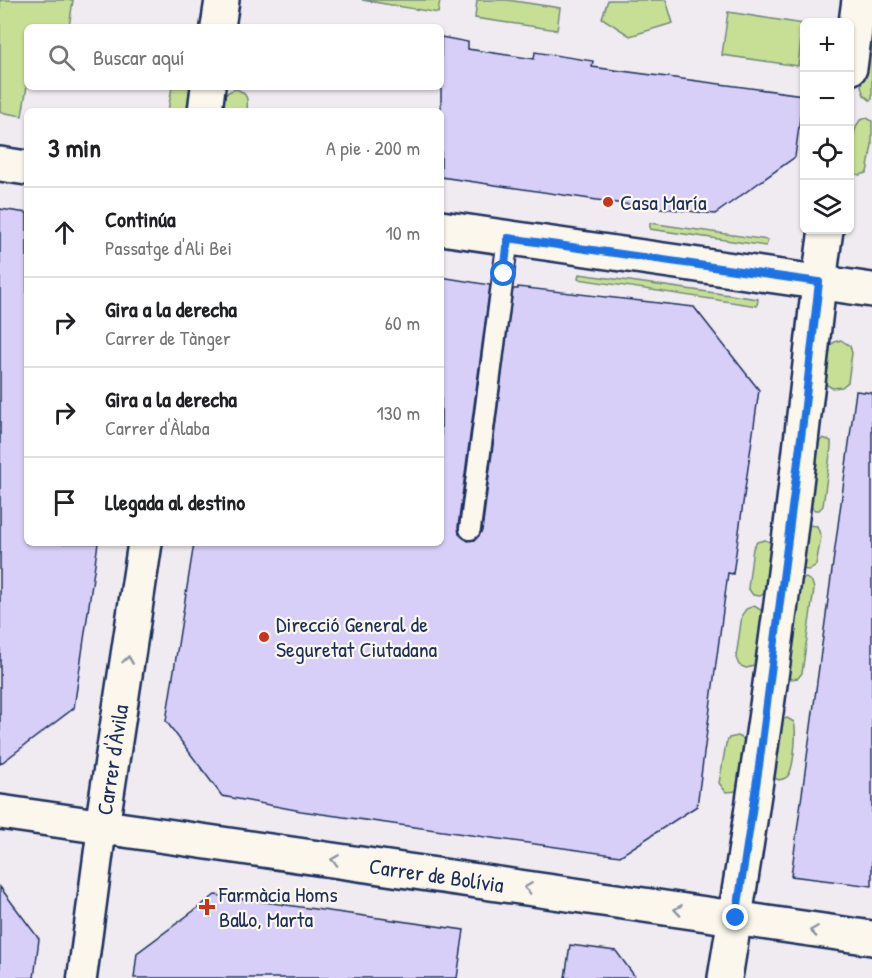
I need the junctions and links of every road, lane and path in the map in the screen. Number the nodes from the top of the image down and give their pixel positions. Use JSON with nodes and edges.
{"nodes":[{"id":1,"x":222,"y":0,"type":"edge"},
{"id":2,"x":859,"y":0,"type":"edge"},
{"id":3,"x":218,"y":24,"type":"edge"},
{"id":4,"x":854,"y":34,"type":"edge"},
{"id":5,"x":208,"y":90,"type":"edge"},
{"id":6,"x":205,"y":108,"type":"edge"},
{"id":7,"x":0,"y":164,"type":"edge"},
{"id":8,"x":24,"y":168,"type":"edge"},
{"id":9,"x":444,"y":228,"type":"edge"},
{"id":10,"x":825,"y":234,"type":"edge"},
{"id":11,"x":508,"y":238,"type":"junction"},
{"id":12,"x":819,"y":282,"type":"junction"},
{"id":13,"x":872,"y":290,"type":"edge"},
{"id":14,"x":470,"y":529,"type":"dead end"},
{"id":15,"x":144,"y":546,"type":"edge"},
{"id":16,"x":0,"y":812,"type":"edge"},
{"id":17,"x":102,"y":827,"type":"junction"},
{"id":18,"x":736,"y":918,"type":"junction"},
{"id":19,"x":872,"y":938,"type":"edge"},
{"id":20,"x":82,"y":978,"type":"edge"},
{"id":21,"x":725,"y":978,"type":"edge"}],
"edges":[{"from":1,"to":3,"type":"street"},
{"from":2,"to":4,"type":"street"},
{"from":5,"to":6,"type":"street"},
{"from":7,"to":8,"type":"street"},
{"from":9,"to":11,"type":"street"},
{"from":10,"to":12,"type":"street"},
{"from":11,"to":12,"type":"street"},
{"from":11,"to":14,"type":"lane"},
{"from":12,"to":13,"type":"street"},
{"from":12,"to":18,"type":"street"},
{"from":17,"to":15,"type":"street","name":"Carrer d'Àvila","one_way":true},
{"from":16,"to":17,"type":"street","name":"Carrer de Bolívia"},
{"from":18,"to":17,"type":"street","name":"Carrer de Bolívia","one_way":true},
{"from":17,"to":20,"type":"street","name":"Carrer d'Àvila"},
{"from":19,"to":18,"type":"street","name":"Carrer de Bolívia","one_way":true},
{"from":18,"to":21,"type":"street"}]}
